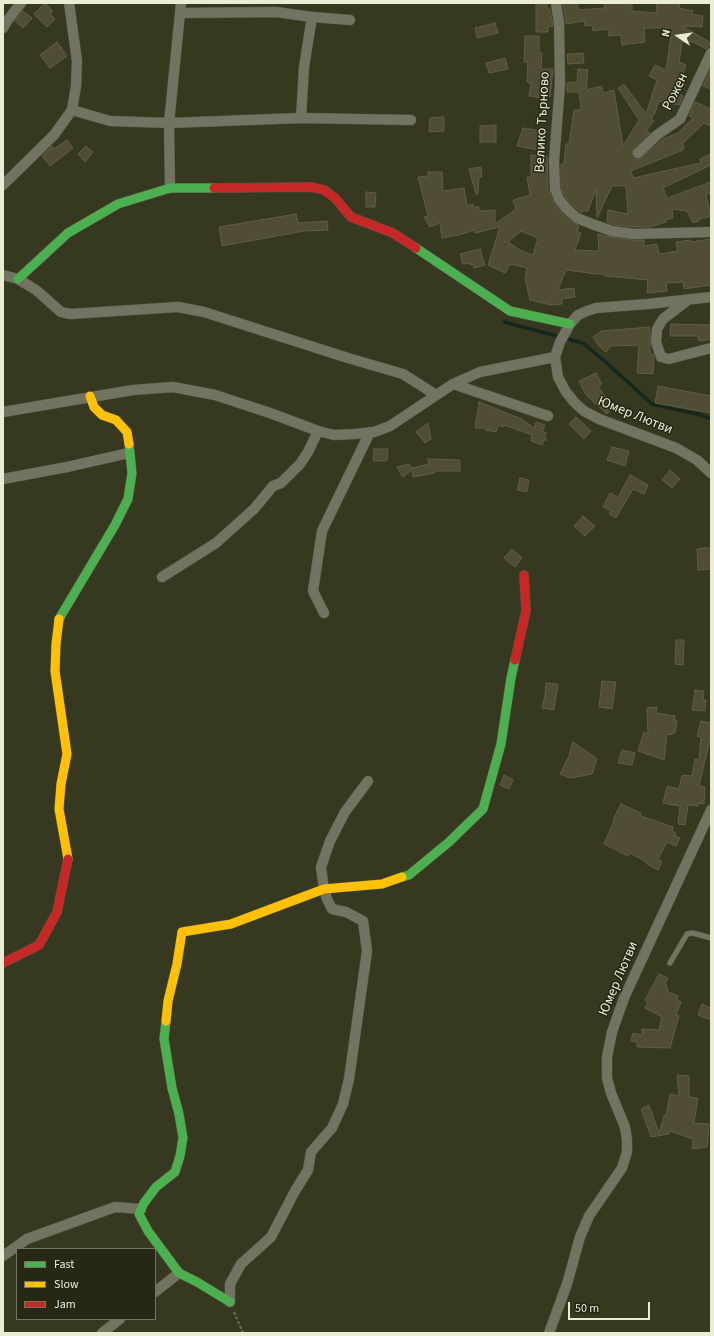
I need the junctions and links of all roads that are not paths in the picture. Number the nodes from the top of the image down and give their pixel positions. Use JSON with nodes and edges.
{"nodes":[{"id":1,"x":21,"y":3,"type":"edge"},
{"id":2,"x":69,"y":3,"type":"edge"},
{"id":3,"x":556,"y":3,"type":"edge"},
{"id":4,"x":277,"y":7,"type":"edge"},
{"id":5,"x":180,"y":8,"type":"edge"},
{"id":6,"x":312,"y":17,"type":"junction"},
{"id":7,"x":350,"y":20,"type":"dead end"},
{"id":8,"x":3,"y":28,"type":"edge"},
{"id":9,"x":711,"y":53,"type":"edge"},
{"id":10,"x":72,"y":110,"type":"junction"},
{"id":11,"x":301,"y":118,"type":"junction"},
{"id":12,"x":411,"y":120,"type":"dead end"},
{"id":13,"x":169,"y":123,"type":"junction"},
{"id":14,"x":638,"y":153,"type":"dead end"},
{"id":15,"x":3,"y":185,"type":"edge"},
{"id":16,"x":170,"y":188,"type":"junction"},
{"id":17,"x":711,"y":232,"type":"edge"},
{"id":18,"x":3,"y":275,"type":"edge"},
{"id":19,"x":18,"y":279,"type":"junction"},
{"id":20,"x":711,"y":297,"type":"edge"},
{"id":21,"x":688,"y":300,"type":"junction"},
{"id":22,"x":568,"y":327,"type":"junction"},
{"id":23,"x":711,"y":348,"type":"edge"},
{"id":24,"x":556,"y":357,"type":"junction"},
{"id":25,"x":453,"y":384,"type":"junction"},
{"id":26,"x":436,"y":395,"type":"junction"},
{"id":27,"x":90,"y":396,"type":"junction"},
{"id":28,"x":3,"y":412,"type":"edge"},
{"id":29,"x":548,"y":416,"type":"dead end"},
{"id":30,"x":318,"y":431,"type":"junction"},
{"id":31,"x":370,"y":432,"type":"junction"},
{"id":32,"x":130,"y":453,"type":"junction"},
{"id":33,"x":711,"y":473,"type":"edge"},
{"id":34,"x":3,"y":479,"type":"edge"},
{"id":35,"x":524,"y":576,"type":"dead end"},
{"id":36,"x":162,"y":577,"type":"dead end"},
{"id":37,"x":324,"y":613,"type":"dead end"},
{"id":38,"x":368,"y":781,"type":"dead end"},
{"id":39,"x":711,"y":810,"type":"edge"},
{"id":40,"x":324,"y":889,"type":"junction"},
{"id":41,"x":711,"y":938,"type":"edge"},
{"id":42,"x":3,"y":963,"type":"edge"},
{"id":43,"x":670,"y":963,"type":"dead end"},
{"id":44,"x":141,"y":1210,"type":"junction"},
{"id":45,"x":3,"y":1256,"type":"edge"},
{"id":46,"x":179,"y":1274,"type":"junction"},
{"id":47,"x":156,"y":1291,"type":"edge"},
{"id":48,"x":230,"y":1302,"type":"joint"},
{"id":49,"x":119,"y":1320,"type":"edge"},
{"id":50,"x":102,"y":1333,"type":"edge"},
{"id":51,"x":548,"y":1333,"type":"edge"}],
"edges":[{"from":1,"to":8,"type":"street"},
{"from":2,"to":10,"type":"street"},
{"from":3,"to":17,"type":"street","name":"Велико Търново"},
{"from":4,"to":5,"type":"street"},
{"from":4,"to":6,"type":"street"},
{"from":5,"to":13,"type":"street"},
{"from":6,"to":7,"type":"street"},
{"from":6,"to":11,"type":"street"},
{"from":9,"to":14,"type":"street","name":"Рожен"},
{"from":10,"to":13,"type":"street"},
{"from":10,"to":15,"type":"street"},
{"from":11,"to":12,"type":"street"},
{"from":11,"to":13,"type":"street"},
{"from":13,"to":16,"type":"street"},
{"from":16,"to":19,"type":"street"},
{"from":16,"to":22,"type":"street"},
{"from":18,"to":19,"type":"street"},
{"from":19,"to":26,"type":"street"},
{"from":20,"to":21,"type":"street"},
{"from":21,"to":22,"type":"street"},
{"from":21,"to":23,"type":"street"},
{"from":22,"to":24,"type":"street","name":"Юмер Лютви"},
{"from":24,"to":25,"type":"street"},
{"from":24,"to":33,"type":"street","name":"Юмер Лютви"},
{"from":25,"to":26,"type":"street"},
{"from":25,"to":29,"type":"street"},
{"from":26,"to":31,"type":"street"},
{"from":27,"to":28,"type":"street"},
{"from":27,"to":30,"type":"street"},
{"from":27,"to":32,"type":"street"},
{"from":30,"to":31,"type":"street"},
{"from":30,"to":36,"type":"street"},
{"from":31,"to":37,"type":"street"},
{"from":32,"to":34,"type":"street"},
{"from":32,"to":42,"type":"street"},
{"from":35,"to":40,"type":"street"},
{"from":38,"to":40,"type":"street"},
{"from":39,"to":51,"type":"street","name":"Юмер Лютви"},
{"from":40,"to":44,"type":"street"},
{"from":40,"to":48,"type":"street"},
{"from":41,"to":43,"type":"lane"},
{"from":44,"to":45,"type":"street"},
{"from":44,"to":46,"type":"street"},
{"from":46,"to":47,"type":"street"},
{"from":46,"to":48,"type":"street"},
{"from":49,"to":50,"type":"street"}]}
